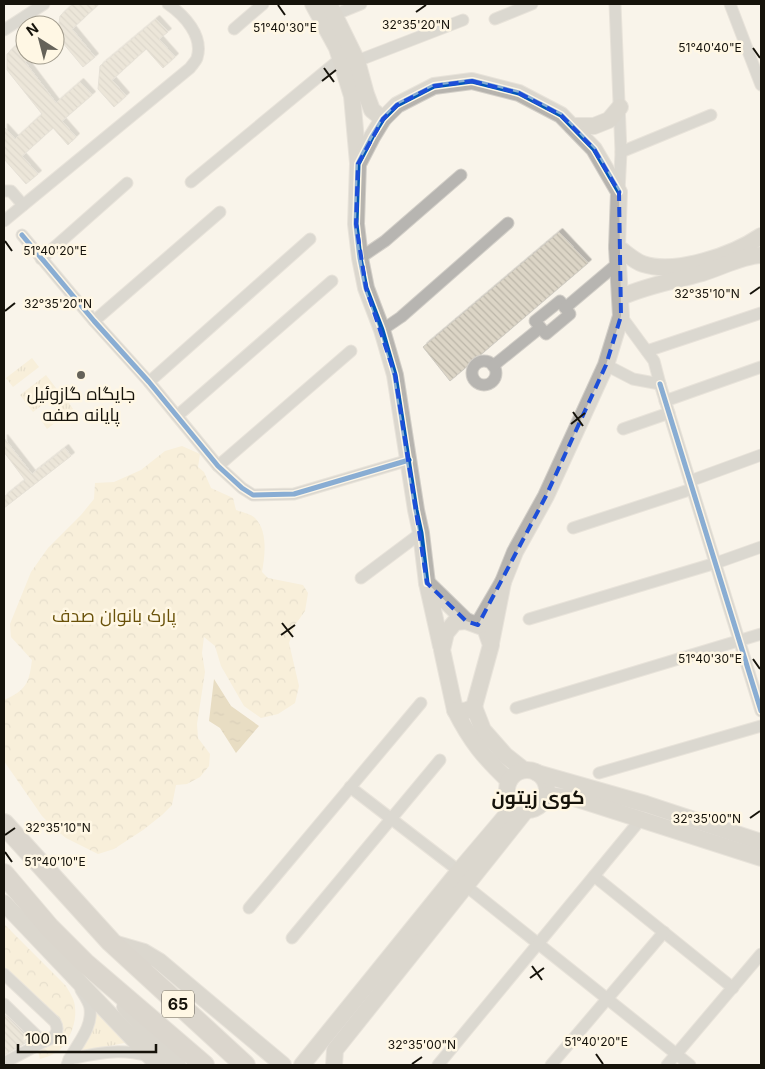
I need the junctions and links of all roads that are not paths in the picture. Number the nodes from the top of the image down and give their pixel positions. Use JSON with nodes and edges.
{"nodes":[{"id":1,"x":44,"y":4,"type":"edge"},
{"id":2,"x":168,"y":4,"type":"edge"},
{"id":3,"x":262,"y":4,"type":"edge"},
{"id":4,"x":313,"y":4,"type":"edge"},
{"id":5,"x":361,"y":4,"type":"edge"},
{"id":6,"x":532,"y":4,"type":"edge"},
{"id":7,"x":616,"y":4,"type":"edge"},
{"id":8,"x":730,"y":4,"type":"edge"},
{"id":9,"x":331,"y":9,"type":"edge"},
{"id":10,"x":494,"y":19,"type":"dead end"},
{"id":11,"x":463,"y":20,"type":"dead end"},
{"id":12,"x":7,"y":25,"type":"edge"},
{"id":13,"x":234,"y":29,"type":"dead end"},
{"id":14,"x":340,"y":59,"type":"junction"},
{"id":15,"x":357,"y":61,"type":"junction"},
{"id":16,"x":761,"y":85,"type":"edge"},
{"id":17,"x":620,"y":107,"type":"junction"},
{"id":18,"x":711,"y":115,"type":"dead end"},
{"id":19,"x":383,"y":119,"type":"junction"},
{"id":20,"x":572,"y":126,"type":"junction"},
{"id":21,"x":621,"y":152,"type":"junction"},
{"id":22,"x":358,"y":164,"type":"junction"},
{"id":23,"x":461,"y":175,"type":"dead end"},
{"id":24,"x":191,"y":182,"type":"dead end"},
{"id":25,"x":128,"y":183,"type":"dead end"},
{"id":26,"x":4,"y":191,"type":"edge"},
{"id":27,"x":619,"y":192,"type":"junction"},
{"id":28,"x":22,"y":205,"type":"junction"},
{"id":29,"x":220,"y":212,"type":"dead end"},
{"id":30,"x":4,"y":221,"type":"edge"},
{"id":31,"x":508,"y":223,"type":"dead end"},
{"id":32,"x":22,"y":235,"type":"dead end"},
{"id":33,"x":761,"y":236,"type":"edge"},
{"id":34,"x":310,"y":239,"type":"dead end"},
{"id":35,"x":617,"y":247,"type":"junction"},
{"id":36,"x":761,"y":255,"type":"edge"},
{"id":37,"x":360,"y":258,"type":"junction"},
{"id":38,"x":42,"y":259,"type":"junction"},
{"id":39,"x":617,"y":264,"type":"junction"},
{"id":40,"x":332,"y":281,"type":"dead end"},
{"id":41,"x":621,"y":297,"type":"junction"},
{"id":42,"x":565,"y":308,"type":"junction"},
{"id":43,"x":761,"y":313,"type":"edge"},
{"id":44,"x":621,"y":316,"type":"junction"},
{"id":45,"x":94,"y":321,"type":"junction"},
{"id":46,"x":540,"y":328,"type":"junction"},
{"id":47,"x":382,"y":330,"type":"junction"},
{"id":48,"x":350,"y":350,"type":"dead end"},
{"id":49,"x":647,"y":351,"type":"junction"},
{"id":50,"x":606,"y":365,"type":"junction"},
{"id":51,"x":493,"y":366,"type":"dead end"},
{"id":52,"x":761,"y":367,"type":"edge"},
{"id":53,"x":149,"y":382,"type":"junction"},
{"id":54,"x":660,"y":384,"type":"junction"},
{"id":55,"x":666,"y":401,"type":"junction"},
{"id":56,"x":669,"y":413,"type":"junction"},
{"id":57,"x":177,"y":416,"type":"junction"},
{"id":58,"x":623,"y":429,"type":"dead end"},
{"id":59,"x":761,"y":455,"type":"edge"},
{"id":60,"x":409,"y":460,"type":"junction"},
{"id":61,"x":218,"y":466,"type":"junction"},
{"id":62,"x":691,"y":485,"type":"junction"},
{"id":63,"x":573,"y":528,"type":"dead end"},
{"id":64,"x":421,"y":532,"type":"junction"},
{"id":65,"x":761,"y":547,"type":"edge"},
{"id":66,"x":716,"y":563,"type":"junction"},
{"id":67,"x":361,"y":578,"type":"dead end"},
{"id":68,"x":502,"y":582,"type":"junction"},
{"id":69,"x":427,"y":583,"type":"junction"},
{"id":70,"x":529,"y":619,"type":"dead end"},
{"id":71,"x":472,"y":623,"type":"junction"},
{"id":72,"x":761,"y":634,"type":"edge"},
{"id":73,"x":740,"y":641,"type":"junction"},
{"id":74,"x":491,"y":645,"type":"junction"},
{"id":75,"x":442,"y":650,"type":"junction"},
{"id":76,"x":421,"y":703,"type":"dead end"},
{"id":77,"x":474,"y":707,"type":"junction"},
{"id":78,"x":516,"y":708,"type":"dead end"},
{"id":79,"x":455,"y":710,"type":"junction"},
{"id":80,"x":761,"y":711,"type":"edge"},
{"id":81,"x":761,"y":726,"type":"edge"},
{"id":82,"x":440,"y":760,"type":"dead end"},
{"id":83,"x":531,"y":771,"type":"junction"},
{"id":84,"x":599,"y":773,"type":"dead end"},
{"id":85,"x":509,"y":782,"type":"junction"},
{"id":86,"x":350,"y":787,"type":"junction"},
{"id":87,"x":546,"y":795,"type":"junction"},
{"id":88,"x":521,"y":807,"type":"junction"},
{"id":89,"x":641,"y":819,"type":"junction"},
{"id":90,"x":391,"y":820,"type":"junction"},
{"id":91,"x":4,"y":824,"type":"edge"},
{"id":92,"x":761,"y":842,"type":"edge"},
{"id":93,"x":761,"y":858,"type":"edge"},
{"id":94,"x":4,"y":874,"type":"edge"},
{"id":95,"x":594,"y":876,"type":"junction"},
{"id":96,"x":462,"y":878,"type":"junction"},
{"id":97,"x":4,"y":903,"type":"edge"},
{"id":98,"x":249,"y":908,"type":"dead end"},
{"id":99,"x":664,"y":932,"type":"junction"},
{"id":100,"x":292,"y":938,"type":"dead end"},
{"id":101,"x":111,"y":942,"type":"junction"},
{"id":102,"x":539,"y":943,"type":"junction"},
{"id":103,"x":761,"y":954,"type":"edge"},
{"id":104,"x":80,"y":970,"type":"junction"},
{"id":105,"x":4,"y":974,"type":"edge"},
{"id":106,"x":733,"y":988,"type":"junction"},
{"id":107,"x":608,"y":998,"type":"junction"},
{"id":108,"x":7,"y":1008,"type":"edge"},
{"id":109,"x":335,"y":1024,"type":"junction"},
{"id":110,"x":348,"y":1034,"type":"junction"},
{"id":111,"x":45,"y":1041,"type":"junction"},
{"id":112,"x":677,"y":1054,"type":"junction"},
{"id":113,"x":153,"y":1061,"type":"edge"},
{"id":114,"x":68,"y":1062,"type":"edge"},
{"id":115,"x":4,"y":1063,"type":"edge"},
{"id":116,"x":178,"y":1065,"type":"edge"},
{"id":117,"x":204,"y":1065,"type":"edge"},
{"id":118,"x":245,"y":1065,"type":"edge"},
{"id":119,"x":284,"y":1065,"type":"edge"},
{"id":120,"x":302,"y":1065,"type":"edge"},
{"id":121,"x":334,"y":1065,"type":"edge"},
{"id":122,"x":438,"y":1065,"type":"edge"},
{"id":123,"x":551,"y":1065,"type":"edge"},
{"id":124,"x":667,"y":1065,"type":"edge"},
{"id":125,"x":690,"y":1065,"type":"edge"}],
"edges":[{"from":1,"to":12,"type":"street"},
{"from":2,"to":28,"type":"street"},
{"from":3,"to":13,"type":"street"},
{"from":4,"to":14,"type":"street"},
{"from":5,"to":9,"type":"street"},
{"from":6,"to":10,"type":"street"},
{"from":7,"to":17,"type":"street"},
{"from":8,"to":16,"type":"street"},
{"from":9,"to":15,"type":"street"},
{"from":11,"to":15,"type":"street"},
{"from":14,"to":22,"type":"street"},
{"from":14,"to":24,"type":"street"},
{"from":15,"to":19,"type":"street"},
{"from":17,"to":20,"type":"street"},
{"from":17,"to":21,"type":"street"},
{"from":18,"to":21,"type":"street"},
{"from":19,"to":20,"type":"street"},
{"from":19,"to":22,"type":"street"},
{"from":20,"to":27,"type":"street"},
{"from":21,"to":27,"type":"street"},
{"from":22,"to":37,"type":"street"},
{"from":23,"to":37,"type":"street"},
{"from":25,"to":38,"type":"street"},
{"from":26,"to":28,"type":"street"},
{"from":27,"to":35,"type":"street"},
{"from":28,"to":30,"type":"street"},
{"from":29,"to":45,"type":"street"},
{"from":31,"to":47,"type":"street"},
{"from":32,"to":38,"type":"street"},
{"from":33,"to":35,"type":"street"},
{"from":34,"to":53,"type":"street"},
{"from":35,"to":39,"type":"street"},
{"from":36,"to":41,"type":"street"},
{"from":37,"to":47,"type":"street"},
{"from":38,"to":45,"type":"street"},
{"from":39,"to":41,"type":"street"},
{"from":39,"to":42,"type":"street"},
{"from":40,"to":57,"type":"street"},
{"from":41,"to":44,"type":"street"},
{"from":42,"to":46,"type":"street"},
{"from":42,"to":46,"type":"street"},
{"from":43,"to":49,"type":"street"},
{"from":44,"to":49,"type":"street"},
{"from":44,"to":50,"type":"street"},
{"from":45,"to":53,"type":"street"},
{"from":46,"to":51,"type":"street"},
{"from":47,"to":60,"type":"street"},
{"from":48,"to":61,"type":"street"},
{"from":49,"to":54,"type":"street"},
{"from":50,"to":54,"type":"street"},
{"from":50,"to":68,"type":"street"},
{"from":52,"to":55,"type":"street"},
{"from":53,"to":57,"type":"street"},
{"from":54,"to":55,"type":"street"},
{"from":55,"to":56,"type":"street"},
{"from":56,"to":58,"type":"street"},
{"from":56,"to":62,"type":"street"},
{"from":57,"to":61,"type":"street"},
{"from":59,"to":62,"type":"street"},
{"from":60,"to":61,"type":"street"},
{"from":60,"to":64,"type":"street"},
{"from":62,"to":63,"type":"street"},
{"from":62,"to":66,"type":"street"},
{"from":64,"to":67,"type":"street"},
{"from":64,"to":69,"type":"street"},
{"from":65,"to":66,"type":"street"},
{"from":66,"to":70,"type":"street"},
{"from":66,"to":73,"type":"street"},
{"from":68,"to":71,"type":"street"},
{"from":68,"to":74,"type":"street"},
{"from":69,"to":71,"type":"street"},
{"from":69,"to":75,"type":"street"},
{"from":71,"to":74,"type":"street"},
{"from":71,"to":75,"type":"street"},
{"from":72,"to":73,"type":"street"},
{"from":73,"to":78,"type":"street"},
{"from":73,"to":80,"type":"street"},
{"from":74,"to":77,"type":"street"},
{"from":75,"to":79,"type":"street"},
{"from":76,"to":86,"type":"street"},
{"from":77,"to":79,"type":"street"},
{"from":77,"to":83,"type":"street"},
{"from":79,"to":85,"type":"street"},
{"from":81,"to":84,"type":"street"},
{"from":82,"to":90,"type":"street"},
{"from":83,"to":85,"type":"street"},
{"from":83,"to":87,"type":"street"},
{"from":83,"to":92,"type":"street"},
{"from":85,"to":88,"type":"street"},
{"from":86,"to":90,"type":"street"},
{"from":86,"to":98,"type":"street"},
{"from":87,"to":88,"type":"street"},
{"from":87,"to":89,"type":"street"},
{"from":88,"to":96,"type":"street"},
{"from":89,"to":93,"type":"street"},
{"from":89,"to":95,"type":"street"},
{"from":90,"to":96,"type":"street"},
{"from":90,"to":100,"type":"street"},
{"from":91,"to":101,"type":"highway","number":"65"},
{"from":94,"to":104,"type":"highway","number":"65"},
{"from":95,"to":99,"type":"street"},
{"from":95,"to":102,"type":"street"},
{"from":96,"to":102,"type":"street"},
{"from":96,"to":109,"type":"street"},
{"from":96,"to":110,"type":"street"},
{"from":97,"to":104,"type":"street"},
{"from":99,"to":106,"type":"street"},
{"from":99,"to":107,"type":"street"},
{"from":101,"to":118,"type":"highway","number":"65"},
{"from":101,"to":119,"type":"street"},
{"from":102,"to":107,"type":"street"},
{"from":102,"to":122,"type":"street"},
{"from":103,"to":106,"type":"street"},
{"from":104,"to":113,"type":"street"},
{"from":104,"to":114,"type":"street"},
{"from":104,"to":116,"type":"street"},
{"from":104,"to":117,"type":"highway","number":"65"},
{"from":105,"to":111,"type":"street"},
{"from":106,"to":112,"type":"street"},
{"from":107,"to":112,"type":"street"},
{"from":107,"to":123,"type":"street"},
{"from":108,"to":111,"type":"street"},
{"from":109,"to":110,"type":"street"},
{"from":109,"to":120,"type":"street"},
{"from":110,"to":121,"type":"street"},
{"from":111,"to":115,"type":"street"},
{"from":112,"to":124,"type":"street"},
{"from":112,"to":125,"type":"street"},
{"from":113,"to":114,"type":"street"}]}
